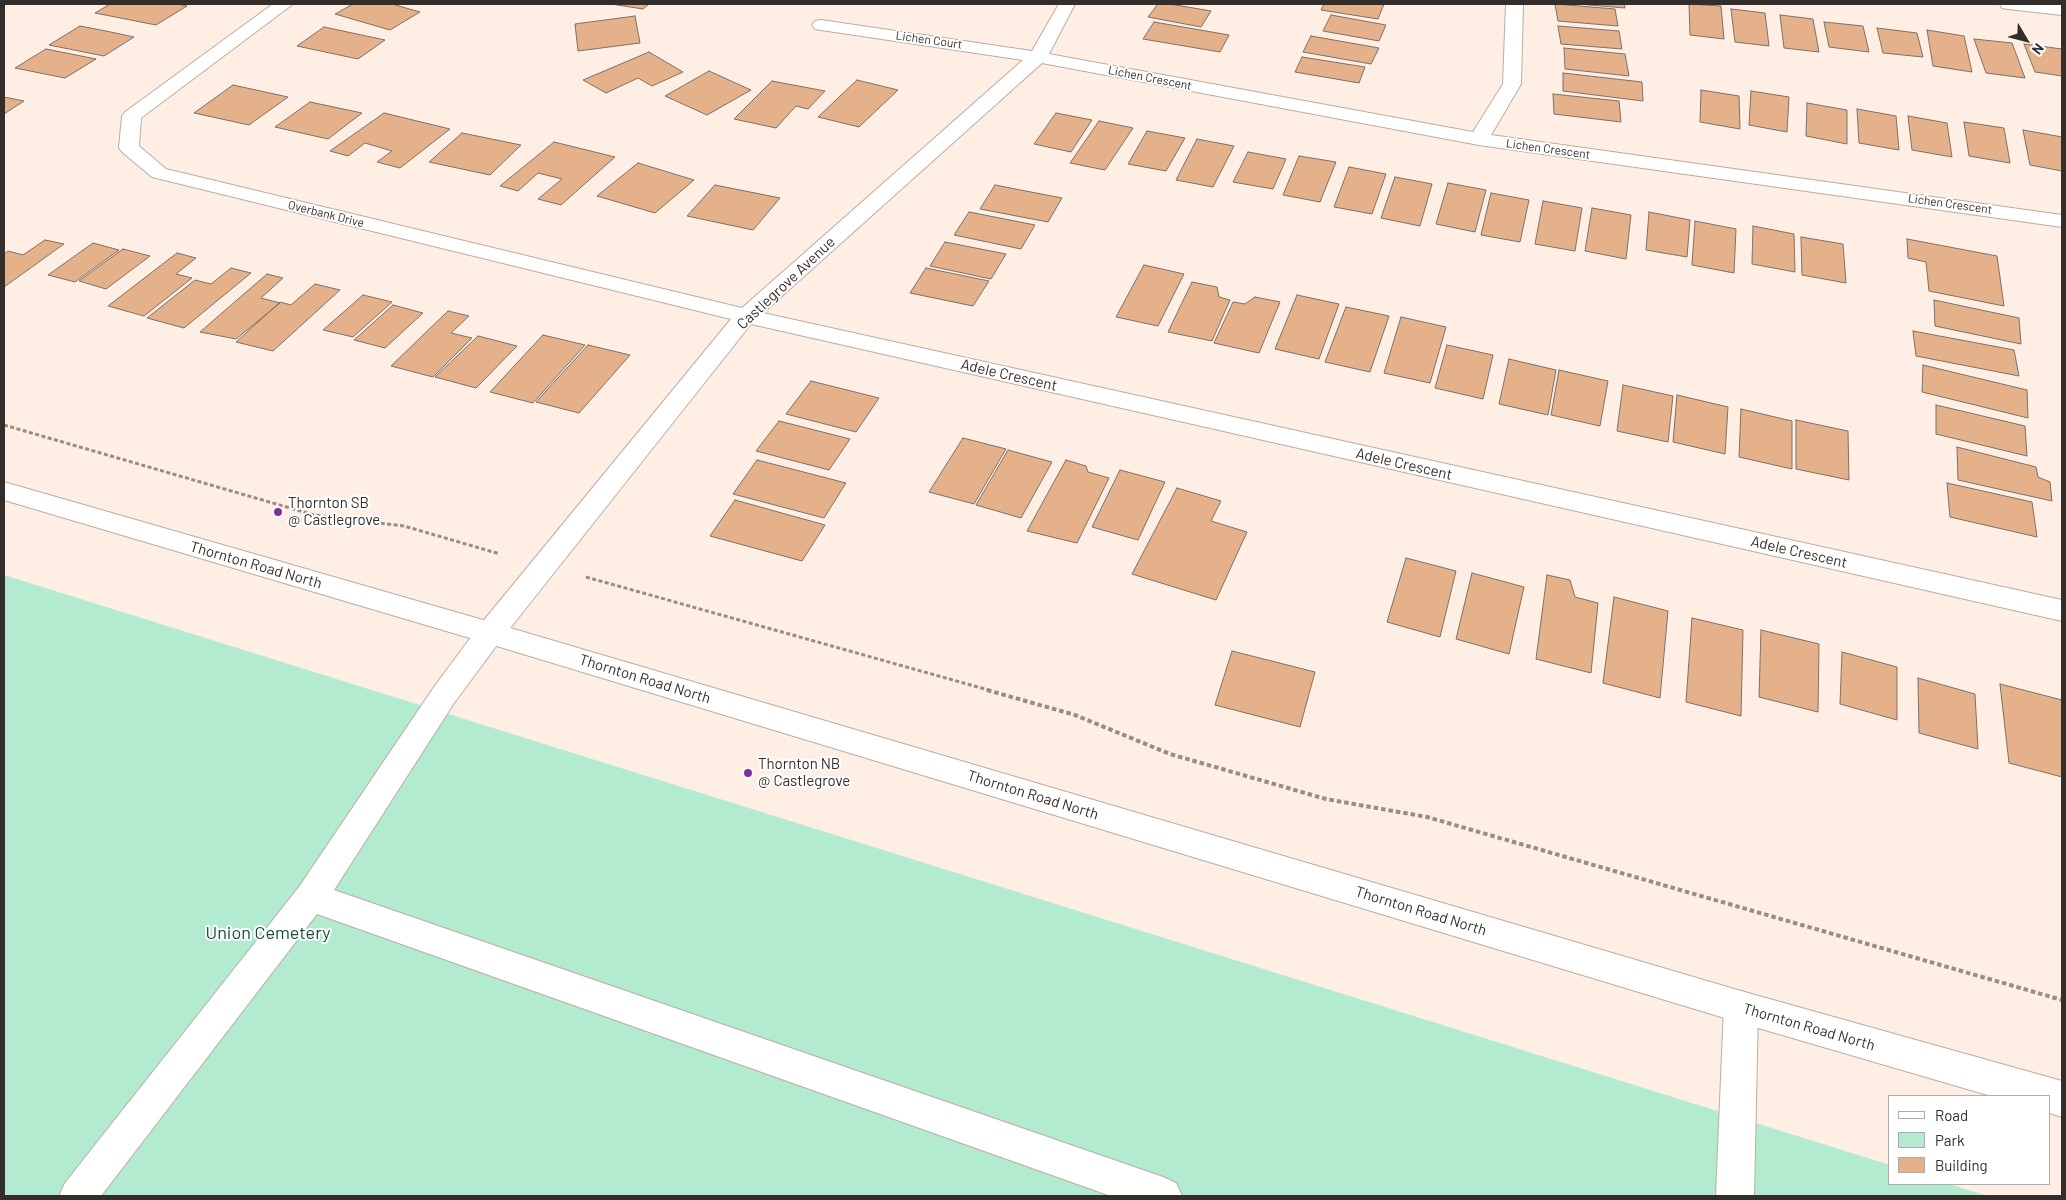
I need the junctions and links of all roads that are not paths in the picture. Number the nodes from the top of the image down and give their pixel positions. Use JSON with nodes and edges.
{"nodes":[{"id":1,"x":284,"y":4,"type":"edge"},
{"id":2,"x":1067,"y":4,"type":"edge"},
{"id":3,"x":1515,"y":4,"type":"edge"},
{"id":4,"x":2008,"y":4,"type":"edge"},
{"id":5,"x":2062,"y":10,"type":"edge"},
{"id":6,"x":821,"y":25,"type":"dead end"},
{"id":7,"x":1038,"y":57,"type":"junction"},
{"id":8,"x":1479,"y":139,"type":"junction"},
{"id":9,"x":2062,"y":221,"type":"edge"},
{"id":10,"x":746,"y":316,"type":"junction"},
{"id":11,"x":4,"y":491,"type":"edge"},
{"id":12,"x":2062,"y":611,"type":"edge"},
{"id":13,"x":490,"y":633,"type":"junction"},
{"id":14,"x":311,"y":897,"type":"junction"},
{"id":15,"x":1740,"y":1007,"type":"junction"},
{"id":16,"x":2045,"y":1095,"type":"edge"},
{"id":17,"x":78,"y":1196,"type":"edge"},
{"id":18,"x":1163,"y":1196,"type":"edge"},
{"id":19,"x":1735,"y":1196,"type":"edge"}],
"edges":[{"from":1,"to":10,"type":"street","name":"Overbank Drive"},
{"from":2,"to":7,"type":"street","name":"Castlegrove Avenue"},
{"from":3,"to":8,"type":"street"},
{"from":4,"to":5,"type":"street"},
{"from":6,"to":7,"type":"street","name":"Lichen Court"},
{"from":7,"to":8,"type":"street","name":"Lichen Crescent"},
{"from":7,"to":10,"type":"street","name":"Castlegrove Avenue"},
{"from":8,"to":9,"type":"street","name":"Lichen Crescent"},
{"from":10,"to":12,"type":"street","name":"Adele Crescent"},
{"from":10,"to":13,"type":"street","name":"Castlegrove Avenue"},
{"from":11,"to":13,"type":"street","name":"Thornton Road North"},
{"from":13,"to":14,"type":"street","name":"Castlegrove Avenue"},
{"from":13,"to":15,"type":"street","name":"Thornton Road North"},
{"from":14,"to":17,"type":"street","name":"Castlegrove Avenue"},
{"from":14,"to":18,"type":"street"},
{"from":15,"to":16,"type":"street","name":"Thornton Road North"},
{"from":15,"to":19,"type":"street"}]}
